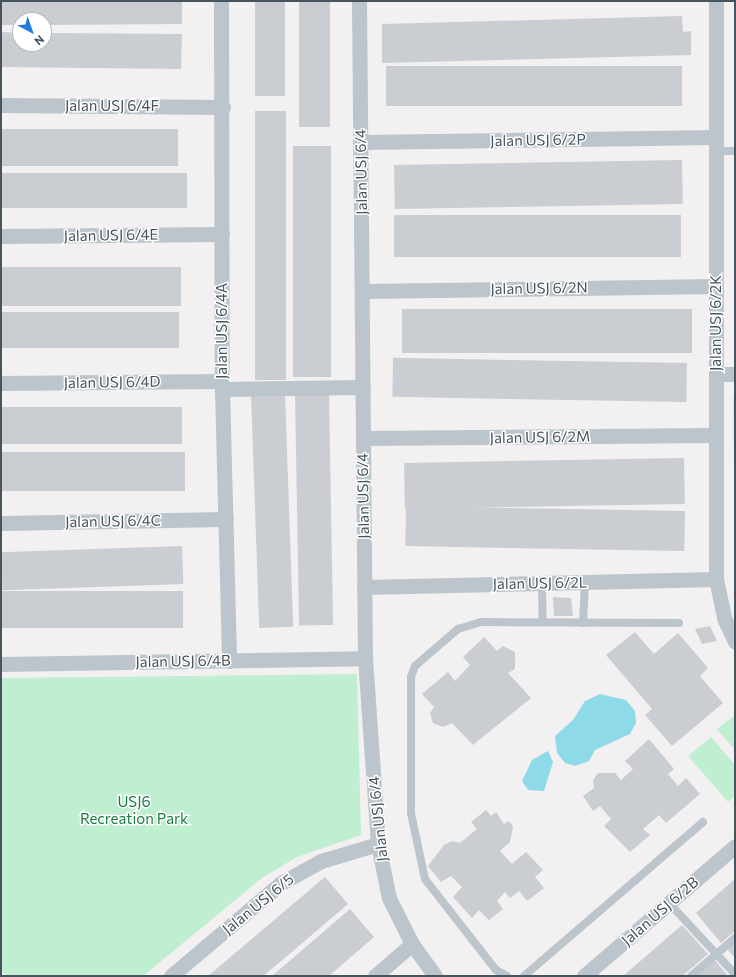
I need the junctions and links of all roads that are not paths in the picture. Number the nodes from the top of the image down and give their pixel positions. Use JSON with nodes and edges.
{"nodes":[{"id":1,"x":221,"y":1,"type":"edge"},
{"id":2,"x":359,"y":1,"type":"edge"},
{"id":3,"x":716,"y":1,"type":"edge"},
{"id":4,"x":1,"y":105,"type":"edge"},
{"id":5,"x":223,"y":107,"type":"junction"},
{"id":6,"x":361,"y":142,"type":"junction"},
{"id":7,"x":716,"y":144,"type":"junction"},
{"id":8,"x":735,"y":151,"type":"edge"},
{"id":9,"x":222,"y":234,"type":"junction"},
{"id":10,"x":1,"y":236,"type":"edge"},
{"id":11,"x":716,"y":286,"type":"junction"},
{"id":12,"x":362,"y":291,"type":"junction"},
{"id":13,"x":716,"y":374,"type":"junction"},
{"id":14,"x":735,"y":374,"type":"edge"},
{"id":15,"x":1,"y":383,"type":"edge"},
{"id":16,"x":222,"y":385,"type":"junction"},
{"id":17,"x":363,"y":387,"type":"junction"},
{"id":18,"x":716,"y":435,"type":"junction"},
{"id":19,"x":363,"y":438,"type":"junction"},
{"id":20,"x":226,"y":519,"type":"junction"},
{"id":21,"x":1,"y":523,"type":"edge"},
{"id":22,"x":716,"y":579,"type":"junction"},
{"id":23,"x":585,"y":582,"type":"junction"},
{"id":24,"x":542,"y":583,"type":"junction"},
{"id":25,"x":364,"y":587,"type":"junction"},
{"id":26,"x":543,"y":622,"type":"junction"},
{"id":27,"x":583,"y":623,"type":"junction"},
{"id":28,"x":679,"y":623,"type":"dead end"},
{"id":29,"x":735,"y":642,"type":"edge"},
{"id":30,"x":365,"y":658,"type":"junction"},
{"id":31,"x":229,"y":661,"type":"junction"},
{"id":32,"x":1,"y":664,"type":"edge"},
{"id":33,"x":703,"y":822,"type":"dead end"},
{"id":34,"x":378,"y":844,"type":"junction"},
{"id":35,"x":735,"y":846,"type":"edge"},
{"id":36,"x":669,"y":902,"type":"junction"},
{"id":37,"x":735,"y":938,"type":"edge"},
{"id":38,"x":412,"y":944,"type":"junction"},
{"id":39,"x":716,"y":954,"type":"junction"},
{"id":40,"x":735,"y":974,"type":"edge"},
{"id":41,"x":171,"y":976,"type":"edge"},
{"id":42,"x":375,"y":976,"type":"edge"},
{"id":43,"x":435,"y":976,"type":"edge"},
{"id":44,"x":507,"y":976,"type":"edge"},
{"id":45,"x":524,"y":976,"type":"edge"},
{"id":46,"x":584,"y":976,"type":"edge"},
{"id":47,"x":691,"y":976,"type":"edge"}],
"edges":[{"from":1,"to":5,"type":"street","name":"Jalan USJ 6/4A"},
{"from":2,"to":6,"type":"street","name":"Jalan USJ 6/4"},
{"from":3,"to":7,"type":"street","name":"Jalan USJ 6/2K"},
{"from":4,"to":5,"type":"street","name":"Jalan USJ 6/4F"},
{"from":5,"to":9,"type":"street","name":"Jalan USJ 6/4A"},
{"from":6,"to":7,"type":"street","name":"Jalan USJ 6/2P"},
{"from":6,"to":12,"type":"street","name":"Jalan USJ 6/4"},
{"from":7,"to":8,"type":"lane"},
{"from":7,"to":11,"type":"street","name":"Jalan USJ 6/2K"},
{"from":9,"to":10,"type":"street","name":"Jalan USJ 6/4E"},
{"from":9,"to":16,"type":"street","name":"Jalan USJ 6/4A"},
{"from":11,"to":12,"type":"street","name":"Jalan USJ 6/2N"},
{"from":11,"to":13,"type":"street","name":"Jalan USJ 6/2K"},
{"from":12,"to":17,"type":"street","name":"Jalan USJ 6/4"},
{"from":13,"to":14,"type":"street"},
{"from":13,"to":18,"type":"street","name":"Jalan USJ 6/2K"},
{"from":15,"to":16,"type":"street","name":"Jalan USJ 6/4D"},
{"from":16,"to":17,"type":"street","name":"Jalan USJ 6/4D"},
{"from":16,"to":20,"type":"street","name":"Jalan USJ 6/4A"},
{"from":17,"to":19,"type":"street","name":"Jalan USJ 6/4"},
{"from":18,"to":19,"type":"street","name":"Jalan USJ 6/2M"},
{"from":18,"to":22,"type":"street","name":"Jalan USJ 6/2K"},
{"from":19,"to":25,"type":"street","name":"Jalan USJ 6/4"},
{"from":20,"to":21,"type":"street","name":"Jalan USJ 6/4C"},
{"from":20,"to":31,"type":"street","name":"Jalan USJ 6/4A"},
{"from":22,"to":23,"type":"street","name":"Jalan USJ 6/2L"},
{"from":22,"to":29,"type":"street","name":"Jalan USJ 6/2K"},
{"from":23,"to":24,"type":"street","name":"Jalan USJ 6/2L"},
{"from":23,"to":27,"type":"lane"},
{"from":24,"to":25,"type":"street","name":"Jalan USJ 6/2L"},
{"from":24,"to":26,"type":"lane"},
{"from":25,"to":30,"type":"street","name":"Jalan USJ 6/4"},
{"from":26,"to":27,"type":"lane"},
{"from":26,"to":44,"type":"lane"},
{"from":27,"to":28,"type":"lane"},
{"from":30,"to":31,"type":"street","name":"Jalan USJ 6/4B"},
{"from":30,"to":34,"type":"street","name":"Jalan USJ 6/4"},
{"from":31,"to":32,"type":"street","name":"Jalan USJ 6/4B"},
{"from":33,"to":45,"type":"lane"},
{"from":34,"to":38,"type":"street","name":"Jalan USJ 6/4"},
{"from":34,"to":41,"type":"street","name":"Jalan USJ 6/5"},
{"from":35,"to":36,"type":"street","name":"Jalan USJ 6/2B"},
{"from":36,"to":39,"type":"lane"},
{"from":36,"to":46,"type":"street","name":"Jalan USJ 6/2B"},
{"from":37,"to":39,"type":"lane"},
{"from":38,"to":42,"type":"street"},
{"from":38,"to":43,"type":"street","name":"Jalan USJ 6/4"},
{"from":39,"to":40,"type":"lane"},
{"from":39,"to":47,"type":"lane"}]}
